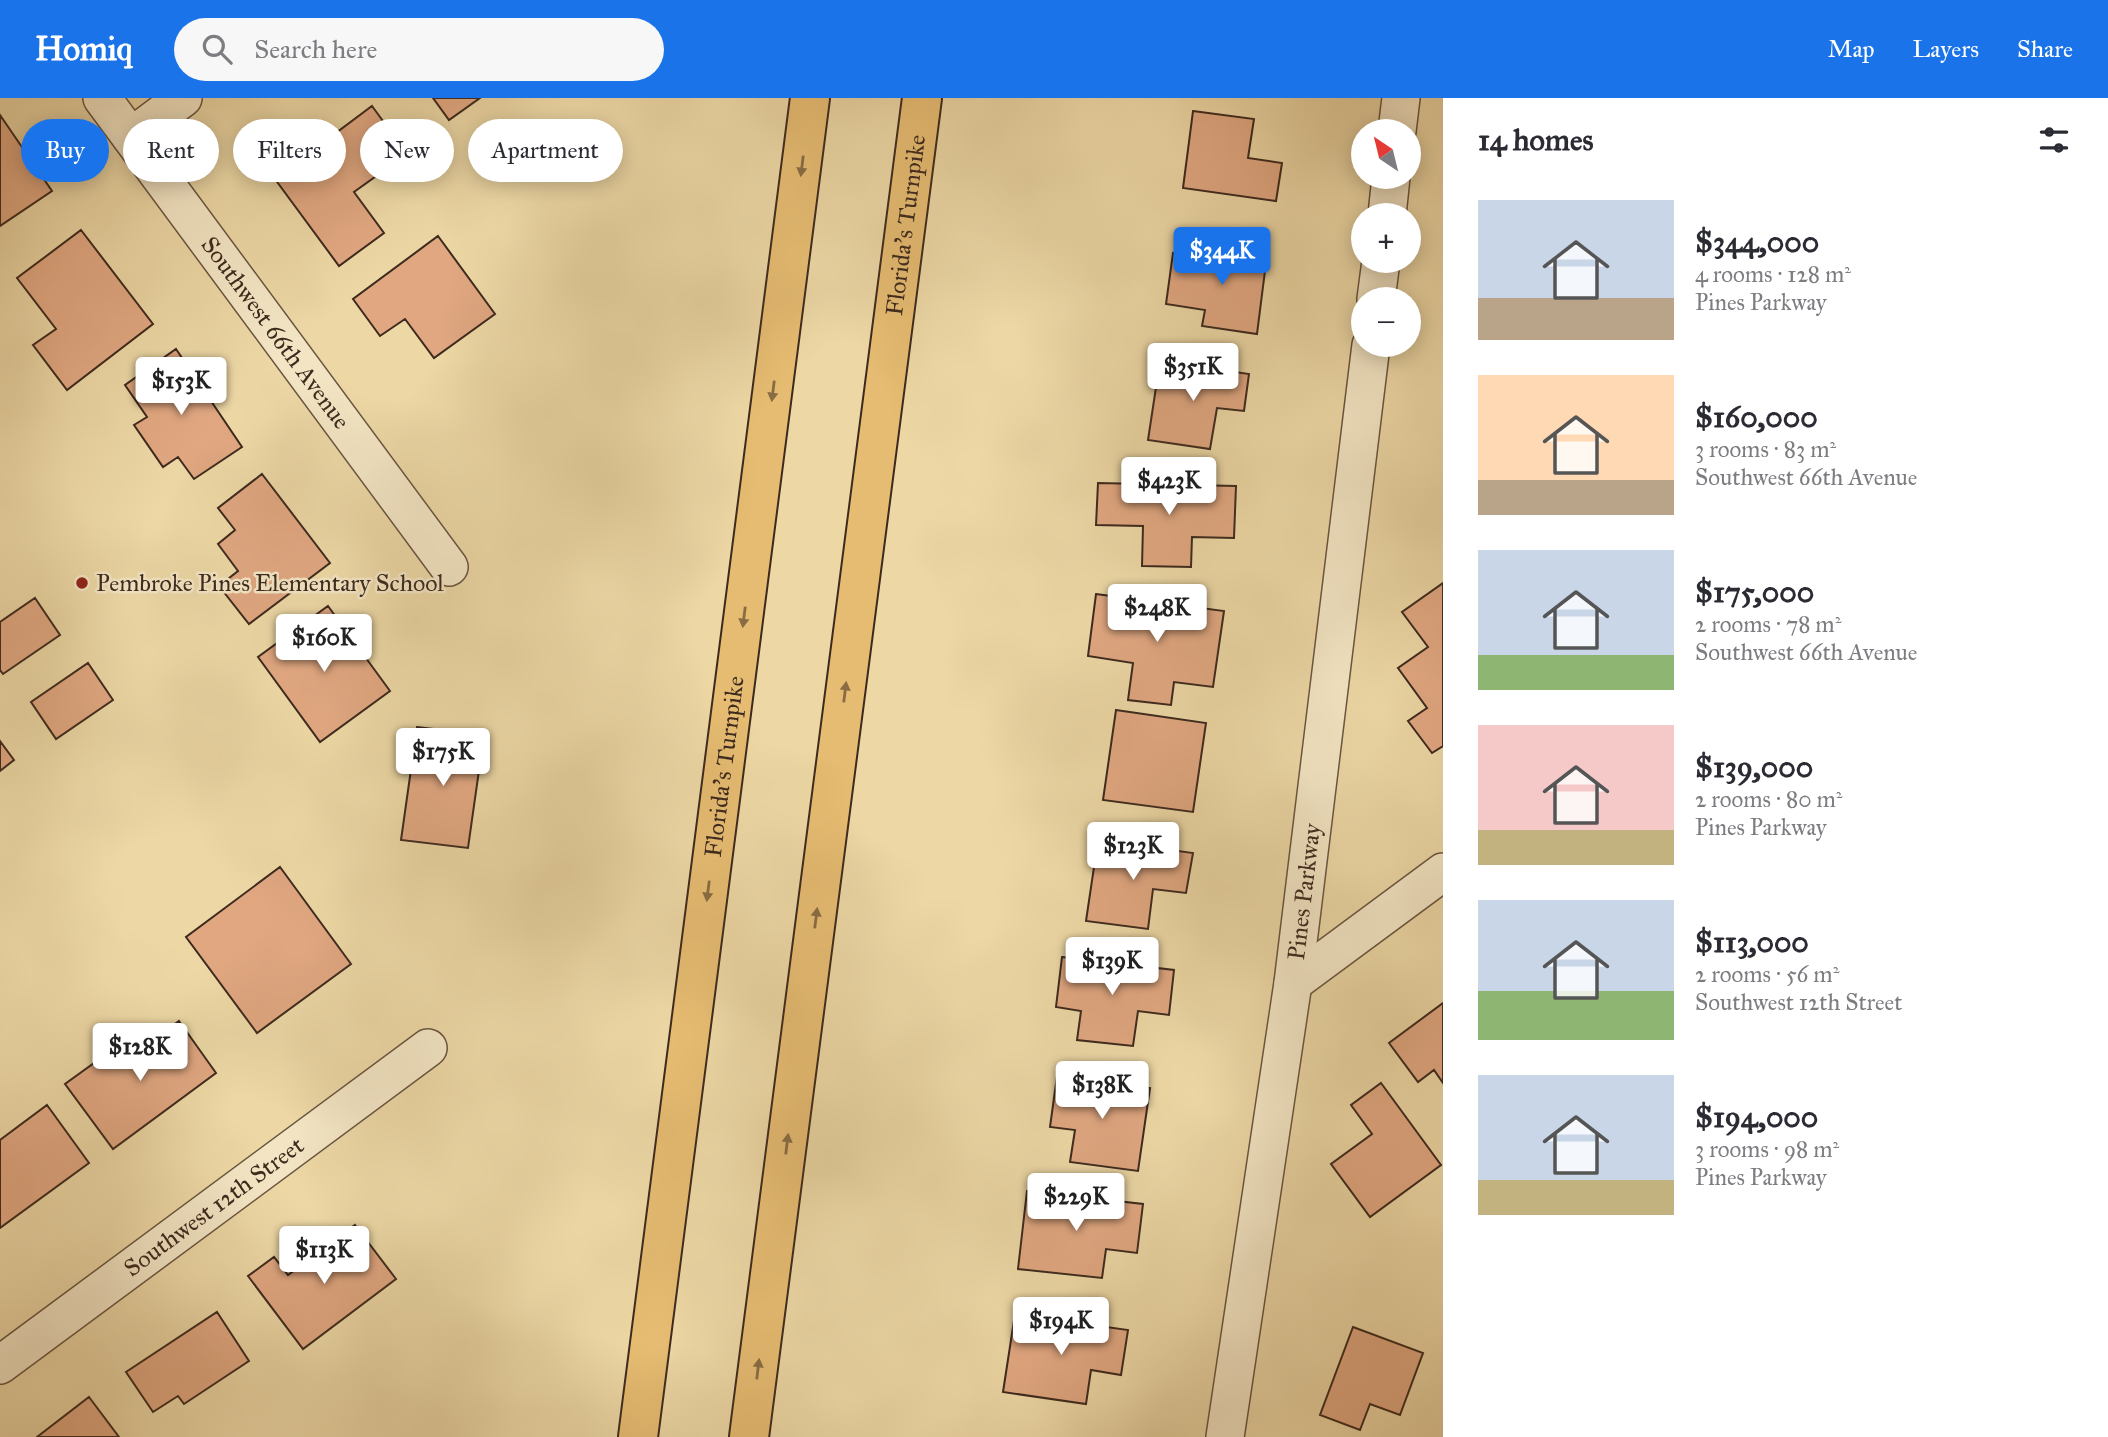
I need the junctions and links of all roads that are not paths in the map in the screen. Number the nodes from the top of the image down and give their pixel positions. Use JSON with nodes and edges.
{"nodes":[{"id":1,"x":102,"y":98,"type":"edge"},
{"id":2,"x":183,"y":98,"type":"edge"},
{"id":3,"x":810,"y":98,"type":"edge"},
{"id":4,"x":922,"y":98,"type":"edge"},
{"id":5,"x":1401,"y":98,"type":"edge"},
{"id":6,"x":155,"y":119,"type":"edge"},
{"id":7,"x":1398,"y":119,"type":"edge"},
{"id":8,"x":123,"y":126,"type":"edge"},
{"id":9,"x":164,"y":182,"type":"edge"},
{"id":10,"x":1370,"y":357,"type":"edge"},
{"id":11,"x":449,"y":567,"type":"dead end"},
{"id":12,"x":1443,"y":872,"type":"edge"},
{"id":13,"x":1293,"y":983,"type":"junction"},
{"id":14,"x":428,"y":1048,"type":"dead end"},
{"id":15,"x":0,"y":1365,"type":"edge"},
{"id":16,"x":638,"y":1437,"type":"edge"},
{"id":17,"x":749,"y":1437,"type":"edge"},
{"id":18,"x":1225,"y":1437,"type":"edge"}],
"edges":[{"from":1,"to":8,"type":"street","name":"Southwest 66th Avenue"},
{"from":2,"to":6,"type":"street"},
{"from":3,"to":16,"type":"highway","name":"Florida's Turnpike","one_way":true},
{"from":17,"to":4,"type":"highway","name":"Florida's Turnpike","one_way":true},
{"from":5,"to":7,"type":"street"},
{"from":9,"to":11,"type":"street","name":"Southwest 66th Avenue"},
{"from":10,"to":13,"type":"street","name":"Pines Parkway"},
{"from":12,"to":13,"type":"street"},
{"from":13,"to":18,"type":"street","name":"Pines Parkway"},
{"from":14,"to":15,"type":"street","name":"Southwest 12th Street"}]}
